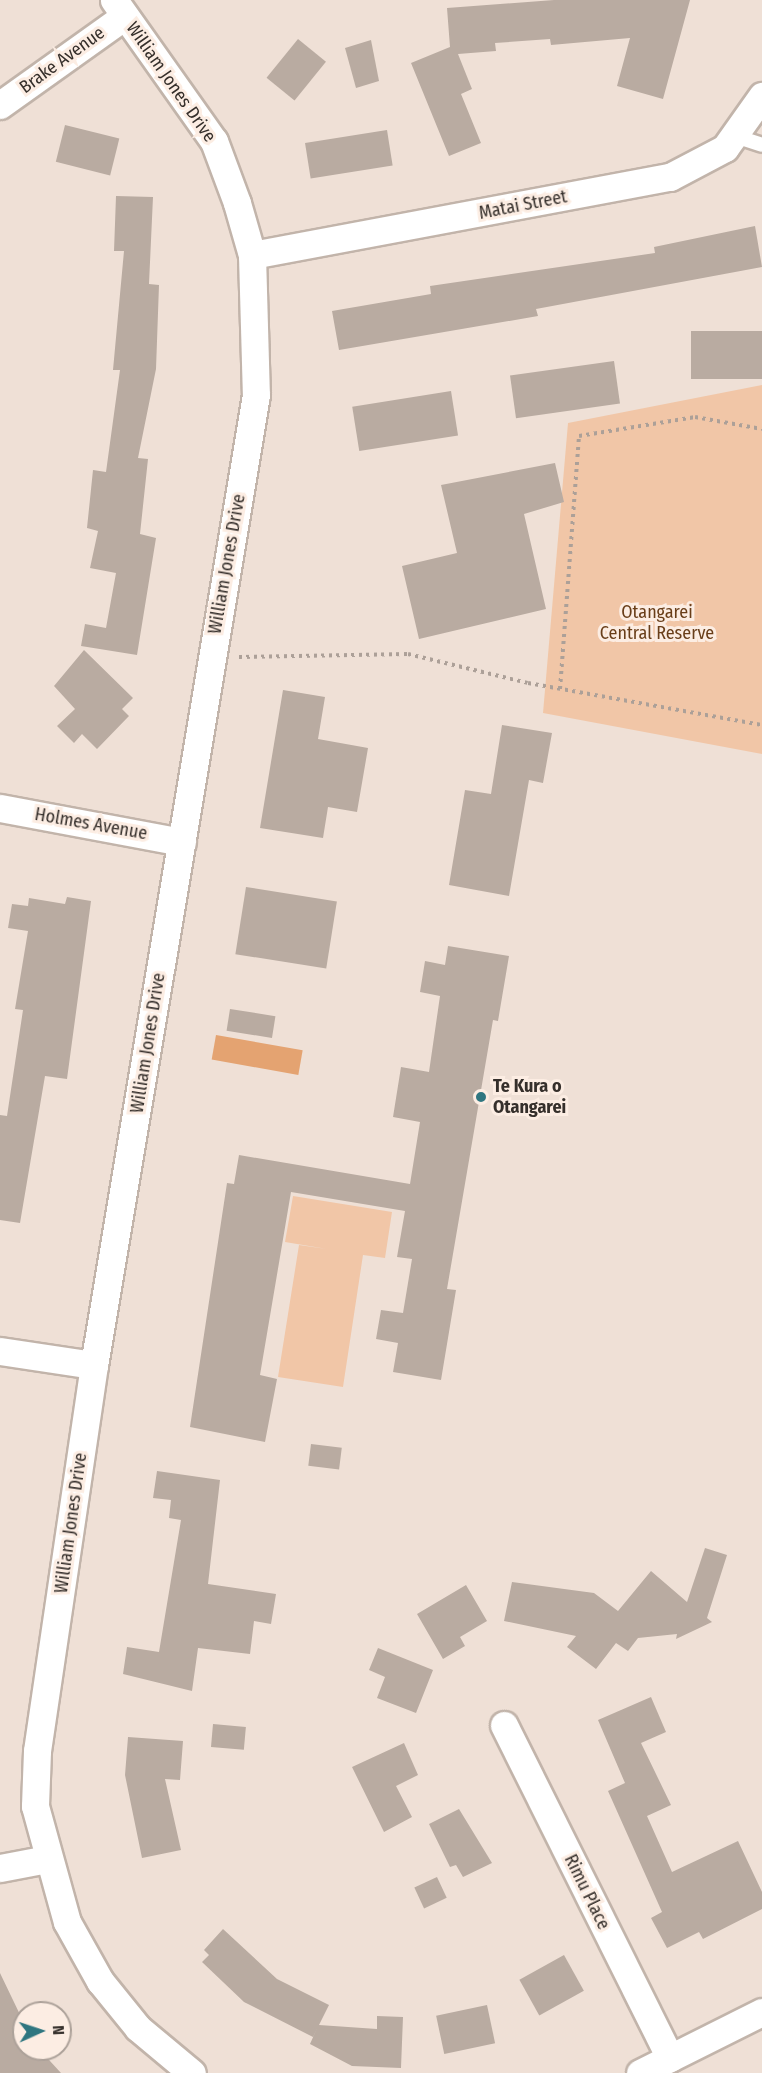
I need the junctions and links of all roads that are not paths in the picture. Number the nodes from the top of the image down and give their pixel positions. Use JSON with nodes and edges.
{"nodes":[{"id":1,"x":119,"y":8,"type":"edge"},
{"id":2,"x":762,"y":96,"type":"edge"},
{"id":3,"x":0,"y":105,"type":"edge"},
{"id":4,"x":735,"y":136,"type":"junction"},
{"id":5,"x":762,"y":145,"type":"edge"},
{"id":6,"x":252,"y":255,"type":"junction"},
{"id":7,"x":0,"y":808,"type":"edge"},
{"id":8,"x":182,"y":842,"type":"junction"},
{"id":9,"x":0,"y":1351,"type":"edge"},
{"id":10,"x":94,"y":1365,"type":"junction"},
{"id":11,"x":504,"y":1725,"type":"dead end"},
{"id":12,"x":47,"y":1859,"type":"junction"},
{"id":13,"x":0,"y":1868,"type":"edge"},
{"id":14,"x":762,"y":2012,"type":"edge"},
{"id":15,"x":670,"y":2058,"type":"junction"},
{"id":16,"x":192,"y":2073,"type":"edge"},
{"id":17,"x":640,"y":2073,"type":"edge"}],
"edges":[{"from":1,"to":3,"type":"street","name":"Brake Avenue"},
{"from":1,"to":6,"type":"street","name":"William Jones Drive"},
{"from":2,"to":4,"type":"street","name":"Matai Street"},
{"from":4,"to":5,"type":"lane"},
{"from":4,"to":6,"type":"street","name":"Matai Street"},
{"from":6,"to":8,"type":"street","name":"William Jones Drive"},
{"from":7,"to":8,"type":"street","name":"Holmes Avenue"},
{"from":8,"to":10,"type":"street","name":"William Jones Drive"},
{"from":9,"to":10,"type":"street"},
{"from":10,"to":12,"type":"street","name":"William Jones Drive"},
{"from":11,"to":15,"type":"street","name":"Rimu Place"},
{"from":12,"to":13,"type":"street"},
{"from":12,"to":16,"type":"street","name":"William Jones Drive"},
{"from":14,"to":15,"type":"street"},
{"from":15,"to":17,"type":"street"}]}
